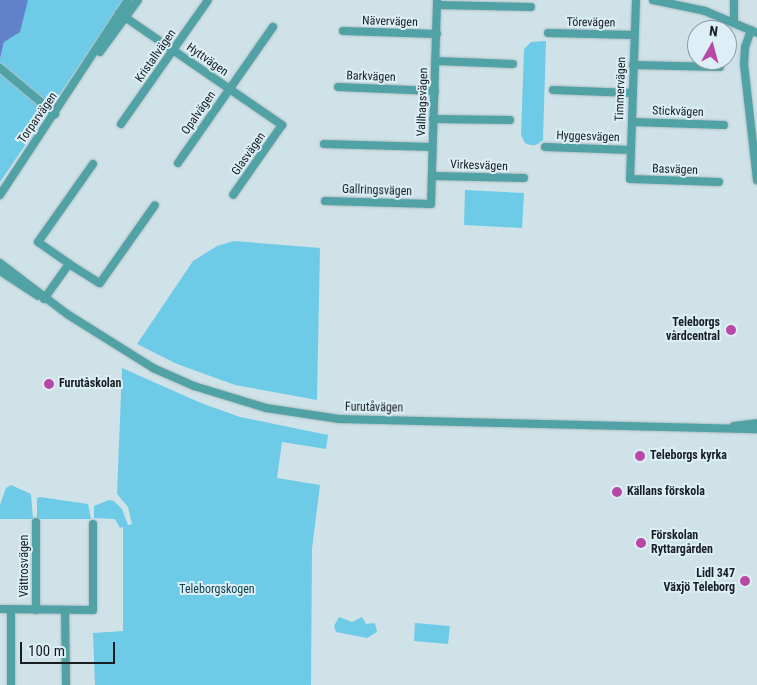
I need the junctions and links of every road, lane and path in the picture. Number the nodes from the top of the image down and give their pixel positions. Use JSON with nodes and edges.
{"nodes":[{"id":1,"x":128,"y":0,"type":"edge"},
{"id":2,"x":138,"y":0,"type":"edge"},
{"id":3,"x":208,"y":0,"type":"edge"},
{"id":4,"x":636,"y":0,"type":"edge"},
{"id":5,"x":653,"y":0,"type":"edge"},
{"id":6,"x":734,"y":0,"type":"edge"},
{"id":7,"x":437,"y":2,"type":"edge"},
{"id":8,"x":531,"y":7,"type":"dead end"},
{"id":9,"x":123,"y":15,"type":"junction"},
{"id":10,"x":727,"y":20,"type":"edge"},
{"id":11,"x":734,"y":20,"type":"edge"},
{"id":12,"x":737,"y":24,"type":"edge"},
{"id":13,"x":273,"y":27,"type":"dead end"},
{"id":14,"x":343,"y":31,"type":"dead end"},
{"id":15,"x":754,"y":32,"type":"edge"},
{"id":16,"x":437,"y":34,"type":"junction"},
{"id":17,"x":548,"y":34,"type":"dead end"},
{"id":18,"x":634,"y":35,"type":"junction"},
{"id":19,"x":174,"y":50,"type":"junction"},
{"id":20,"x":436,"y":61,"type":"junction"},
{"id":21,"x":513,"y":64,"type":"dead end"},
{"id":22,"x":634,"y":65,"type":"junction"},
{"id":23,"x":687,"y":66,"type":"edge"},
{"id":24,"x":0,"y":68,"type":"edge"},
{"id":25,"x":338,"y":88,"type":"dead end"},
{"id":26,"x":230,"y":89,"type":"junction"},
{"id":27,"x":434,"y":90,"type":"junction"},
{"id":28,"x":553,"y":90,"type":"dead end"},
{"id":29,"x":633,"y":93,"type":"junction"},
{"id":30,"x":54,"y":114,"type":"junction"},
{"id":31,"x":433,"y":119,"type":"junction"},
{"id":32,"x":510,"y":120,"type":"dead end"},
{"id":33,"x":632,"y":122,"type":"junction"},
{"id":34,"x":121,"y":124,"type":"dead end"},
{"id":35,"x":724,"y":125,"type":"dead end"},
{"id":36,"x":282,"y":126,"type":"joint"},
{"id":37,"x":324,"y":144,"type":"dead end"},
{"id":38,"x":432,"y":147,"type":"junction"},
{"id":39,"x":545,"y":147,"type":"dead end"},
{"id":40,"x":631,"y":150,"type":"junction"},
{"id":41,"x":178,"y":163,"type":"dead end"},
{"id":42,"x":93,"y":164,"type":"dead end"},
{"id":43,"x":432,"y":176,"type":"junction"},
{"id":44,"x":10,"y":177,"type":"junction"},
{"id":45,"x":524,"y":178,"type":"dead end"},
{"id":46,"x":630,"y":179,"type":"joint"},
{"id":47,"x":757,"y":180,"type":"edge"},
{"id":48,"x":719,"y":182,"type":"dead end"},
{"id":49,"x":0,"y":189,"type":"edge"},
{"id":50,"x":0,"y":195,"type":"edge"},
{"id":51,"x":233,"y":195,"type":"dead end"},
{"id":52,"x":325,"y":201,"type":"dead end"},
{"id":53,"x":429,"y":204,"type":"joint"},
{"id":54,"x":155,"y":205,"type":"dead end"},
{"id":55,"x":0,"y":263,"type":"edge"},
{"id":56,"x":69,"y":264,"type":"junction"},
{"id":57,"x":0,"y":272,"type":"edge"},
{"id":58,"x":44,"y":298,"type":"junction"},
{"id":59,"x":757,"y":423,"type":"edge"},
{"id":60,"x":732,"y":426,"type":"junction"},
{"id":61,"x":757,"y":429,"type":"edge"},
{"id":62,"x":36,"y":522,"type":"dead end"},
{"id":63,"x":93,"y":524,"type":"dead end"},
{"id":64,"x":0,"y":609,"type":"edge"},
{"id":65,"x":11,"y":610,"type":"junction"},
{"id":66,"x":36,"y":610,"type":"junction"},
{"id":67,"x":65,"y":610,"type":"junction"},
{"id":68,"x":11,"y":685,"type":"edge"},
{"id":69,"x":66,"y":685,"type":"edge"}],
"edges":[{"from":1,"to":9,"type":"street","name":"Torparvägen"},
{"from":2,"to":9,"type":"street","name":"Torparvägen"},
{"from":3,"to":19,"type":"street","name":"Kristallvägen"},
{"from":4,"to":18,"type":"street","name":"Timmervägen"},
{"from":5,"to":10,"type":"street"},
{"from":6,"to":11,"type":"street"},
{"from":7,"to":8,"type":"street"},
{"from":7,"to":16,"type":"street","name":"Vallhagsvägen"},
{"from":9,"to":19,"type":"street","name":"Hyttvägen"},
{"from":9,"to":30,"type":"street","name":"Torparvägen"},
{"from":12,"to":15,"type":"street"},
{"from":13,"to":26,"type":"street","name":"Opalvägen"},
{"from":14,"to":16,"type":"street","name":"Nävervägen"},
{"from":15,"to":47,"type":"street"},
{"from":16,"to":20,"type":"street","name":"Vallhagsvägen"},
{"from":17,"to":18,"type":"street","name":"Törevägen"},
{"from":18,"to":22,"type":"street","name":"Timmervägen"},
{"from":19,"to":26,"type":"street","name":"Hyttvägen"},
{"from":19,"to":34,"type":"street","name":"Kristallvägen"},
{"from":20,"to":21,"type":"street"},
{"from":20,"to":27,"type":"street","name":"Vallhagsvägen"},
{"from":22,"to":23,"type":"street"},
{"from":22,"to":29,"type":"street","name":"Timmervägen"},
{"from":24,"to":30,"type":"street"},
{"from":25,"to":27,"type":"street","name":"Barkvägen"},
{"from":26,"to":36,"type":"street","name":"Hyttvägen"},
{"from":26,"to":41,"type":"street","name":"Opalvägen"},
{"from":27,"to":31,"type":"street","name":"Vallhagsvägen"},
{"from":28,"to":29,"type":"street"},
{"from":29,"to":33,"type":"street","name":"Timmervägen"},
{"from":30,"to":44,"type":"street","name":"Torparvägen"},
{"from":31,"to":32,"type":"street"},
{"from":31,"to":38,"type":"street","name":"Vallhagsvägen"},
{"from":33,"to":35,"type":"street","name":"Stickvägen"},
{"from":33,"to":40,"type":"street","name":"Timmervägen"},
{"from":36,"to":51,"type":"street","name":"Glasvägen"},
{"from":37,"to":38,"type":"street"},
{"from":38,"to":43,"type":"street","name":"Vallhagsvägen"},
{"from":39,"to":40,"type":"street","name":"Hyggesvägen"},
{"from":40,"to":46,"type":"street","name":"Timmervägen"},
{"from":42,"to":56,"type":"street"},
{"from":43,"to":45,"type":"street","name":"Virkesvägen"},
{"from":43,"to":53,"type":"street","name":"Vallhagsvägen"},
{"from":44,"to":49,"type":"street","name":"Torparvägen"},
{"from":44,"to":50,"type":"street","name":"Torparvägen"},
{"from":46,"to":48,"type":"street","name":"Basvägen"},
{"from":52,"to":53,"type":"street","name":"Gallringsvägen"},
{"from":54,"to":56,"type":"street"},
{"from":55,"to":58,"type":"street","name":"Furutåvägen"},
{"from":56,"to":58,"type":"street"},
{"from":57,"to":58,"type":"street","name":"Furutåvägen"},
{"from":58,"to":60,"type":"street","name":"Furutåvägen"},
{"from":59,"to":60,"type":"street","name":"Furutåvägen"},
{"from":60,"to":61,"type":"street","name":"Furutåvägen"},
{"from":62,"to":66,"type":"street","name":"Vättrosvägen"},
{"from":63,"to":67,"type":"street"},
{"from":64,"to":65,"type":"street"},
{"from":65,"to":66,"type":"street"},
{"from":65,"to":68,"type":"street"},
{"from":66,"to":67,"type":"street"},
{"from":67,"to":69,"type":"street"}]}
